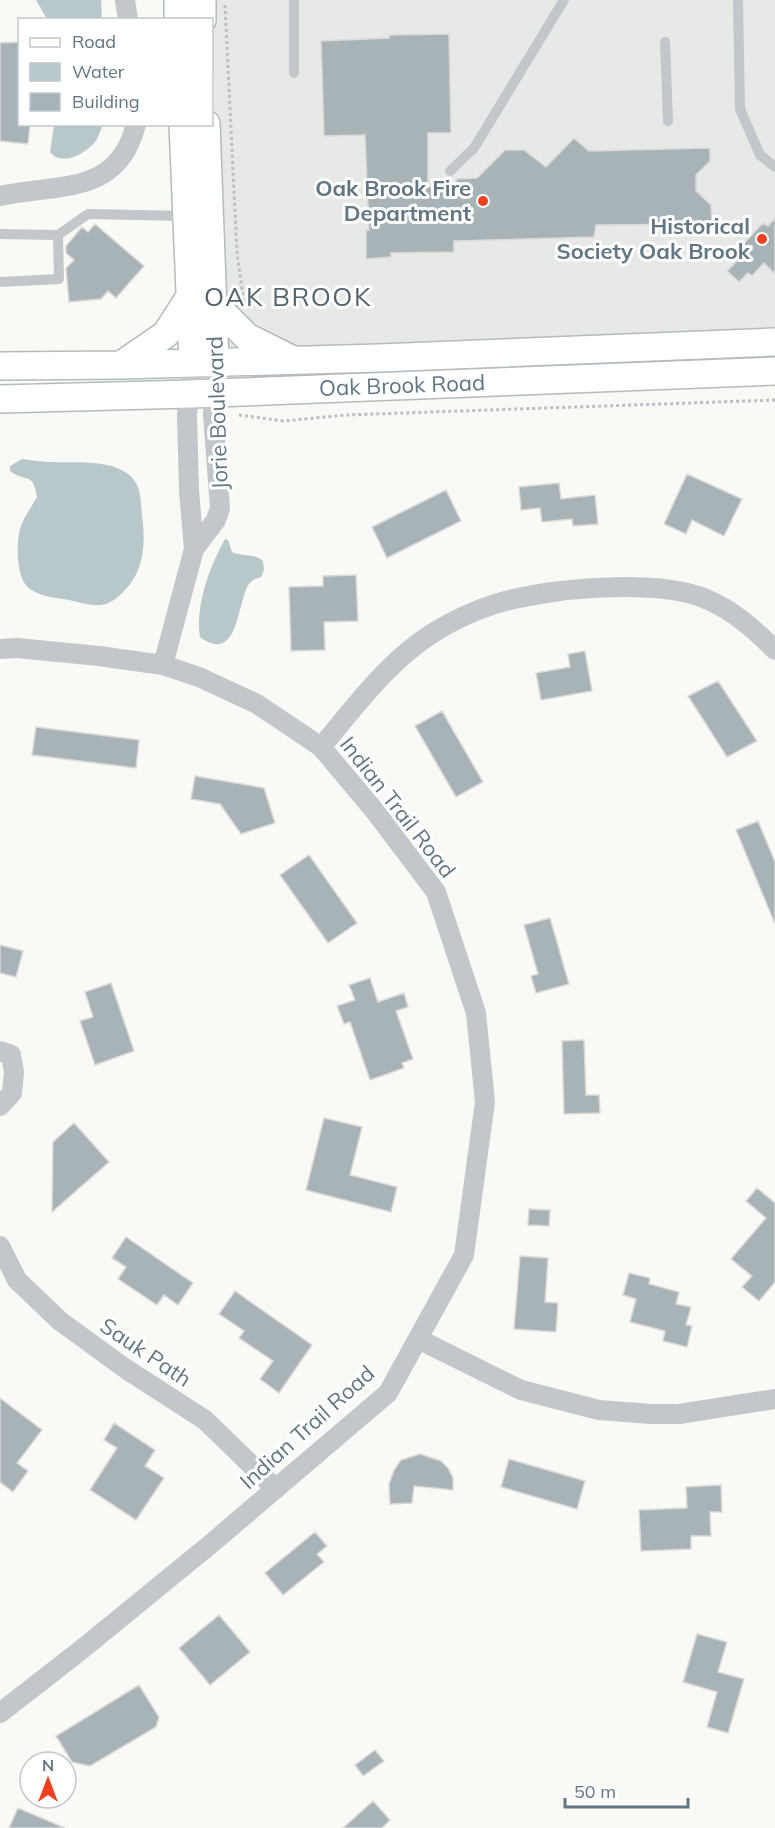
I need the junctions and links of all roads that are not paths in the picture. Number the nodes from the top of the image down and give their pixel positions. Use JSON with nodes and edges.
{"nodes":[{"id":1,"x":125,"y":0,"type":"edge"},
{"id":2,"x":178,"y":0,"type":"edge"},
{"id":3,"x":202,"y":0,"type":"edge"},
{"id":4,"x":294,"y":0,"type":"edge"},
{"id":5,"x":564,"y":0,"type":"edge"},
{"id":6,"x":738,"y":0,"type":"edge"},
{"id":7,"x":128,"y":18,"type":"edge"},
{"id":8,"x":178,"y":18,"type":"edge"},
{"id":9,"x":202,"y":18,"type":"edge"},
{"id":10,"x":665,"y":42,"type":"dead end"},
{"id":11,"x":294,"y":73,"type":"dead end"},
{"id":12,"x":668,"y":121,"type":"dead end"},
{"id":13,"x":136,"y":126,"type":"edge"},
{"id":14,"x":183,"y":126,"type":"edge"},
{"id":15,"x":206,"y":126,"type":"edge"},
{"id":16,"x":775,"y":167,"type":"edge"},
{"id":17,"x":450,"y":171,"type":"dead end"},
{"id":18,"x":0,"y":196,"type":"edge"},
{"id":19,"x":187,"y":216,"type":"junction"},
{"id":20,"x":0,"y":234,"type":"edge"},
{"id":21,"x":58,"y":235,"type":"junction"},
{"id":22,"x":0,"y":282,"type":"edge"},
{"id":23,"x":202,"y":299,"type":"junction"},
{"id":24,"x":775,"y":342,"type":"edge"},
{"id":25,"x":295,"y":360,"type":"junction"},
{"id":26,"x":204,"y":363,"type":"junction"},
{"id":27,"x":121,"y":365,"type":"junction"},
{"id":28,"x":0,"y":366,"type":"edge"},
{"id":29,"x":775,"y":371,"type":"edge"},
{"id":30,"x":202,"y":393,"type":"junction"},
{"id":31,"x":0,"y":399,"type":"edge"},
{"id":32,"x":194,"y":549,"type":"junction"},
{"id":33,"x":0,"y":649,"type":"edge"},
{"id":34,"x":775,"y":651,"type":"edge"},
{"id":35,"x":163,"y":665,"type":"junction"},
{"id":36,"x":321,"y":747,"type":"junction"},
{"id":37,"x":0,"y":1051,"type":"edge"},
{"id":38,"x":0,"y":1106,"type":"edge"},
{"id":39,"x":0,"y":1246,"type":"edge"},
{"id":40,"x":418,"y":1339,"type":"junction"},
{"id":41,"x":775,"y":1399,"type":"edge"},
{"id":42,"x":276,"y":1488,"type":"junction"},
{"id":43,"x":0,"y":1713,"type":"edge"}],
"edges":[{"from":1,"to":7,"type":"street"},
{"from":2,"to":8,"type":"main road"},
{"from":3,"to":9,"type":"main road"},
{"from":4,"to":11,"type":"lane"},
{"from":5,"to":17,"type":"lane"},
{"from":6,"to":16,"type":"lane"},
{"from":10,"to":12,"type":"lane"},
{"from":13,"to":18,"type":"street"},
{"from":14,"to":19,"type":"main road","name":"Jorie Boulevard"},
{"from":15,"to":23,"type":"main road","name":"Jorie Boulevard"},
{"from":19,"to":21,"type":"lane"},
{"from":19,"to":23,"type":"main road","name":"Jorie Boulevard"},
{"from":20,"to":21,"type":"lane"},
{"from":21,"to":22,"type":"lane"},
{"from":23,"to":25,"type":"main road"},
{"from":23,"to":26,"type":"main road","name":"Jorie Boulevard"},
{"from":23,"to":27,"type":"main road"},
{"from":24,"to":25,"type":"main road","name":"Oak Brook Road"},
{"from":25,"to":26,"type":"main road","name":"Oak Brook Road"},
{"from":26,"to":27,"type":"main road","name":"Oak Brook Road"},
{"from":26,"to":30,"type":"street","name":"Jorie Boulevard"},
{"from":27,"to":28,"type":"main road","name":"Oak Brook Road"},
{"from":29,"to":30,"type":"main road","name":"Oak Brook Road"},
{"from":30,"to":31,"type":"main road","name":"Oak Brook Road"},
{"from":30,"to":32,"type":"street","name":"Jorie Boulevard"},
{"from":30,"to":32,"type":"street","name":"Jorie Boulevard"},
{"from":32,"to":35,"type":"street","name":"Jorie Boulevard"},
{"from":33,"to":35,"type":"street","name":"Indian Trail Road"},
{"from":34,"to":36,"type":"street"},
{"from":35,"to":36,"type":"street","name":"Indian Trail Road"},
{"from":36,"to":40,"type":"street","name":"Indian Trail Road"},
{"from":37,"to":38,"type":"street"},
{"from":39,"to":42,"type":"street","name":"Sauk Path"},
{"from":40,"to":41,"type":"street"},
{"from":40,"to":42,"type":"street","name":"Indian Trail Road"},
{"from":42,"to":43,"type":"street","name":"Indian Trail Road"}]}
